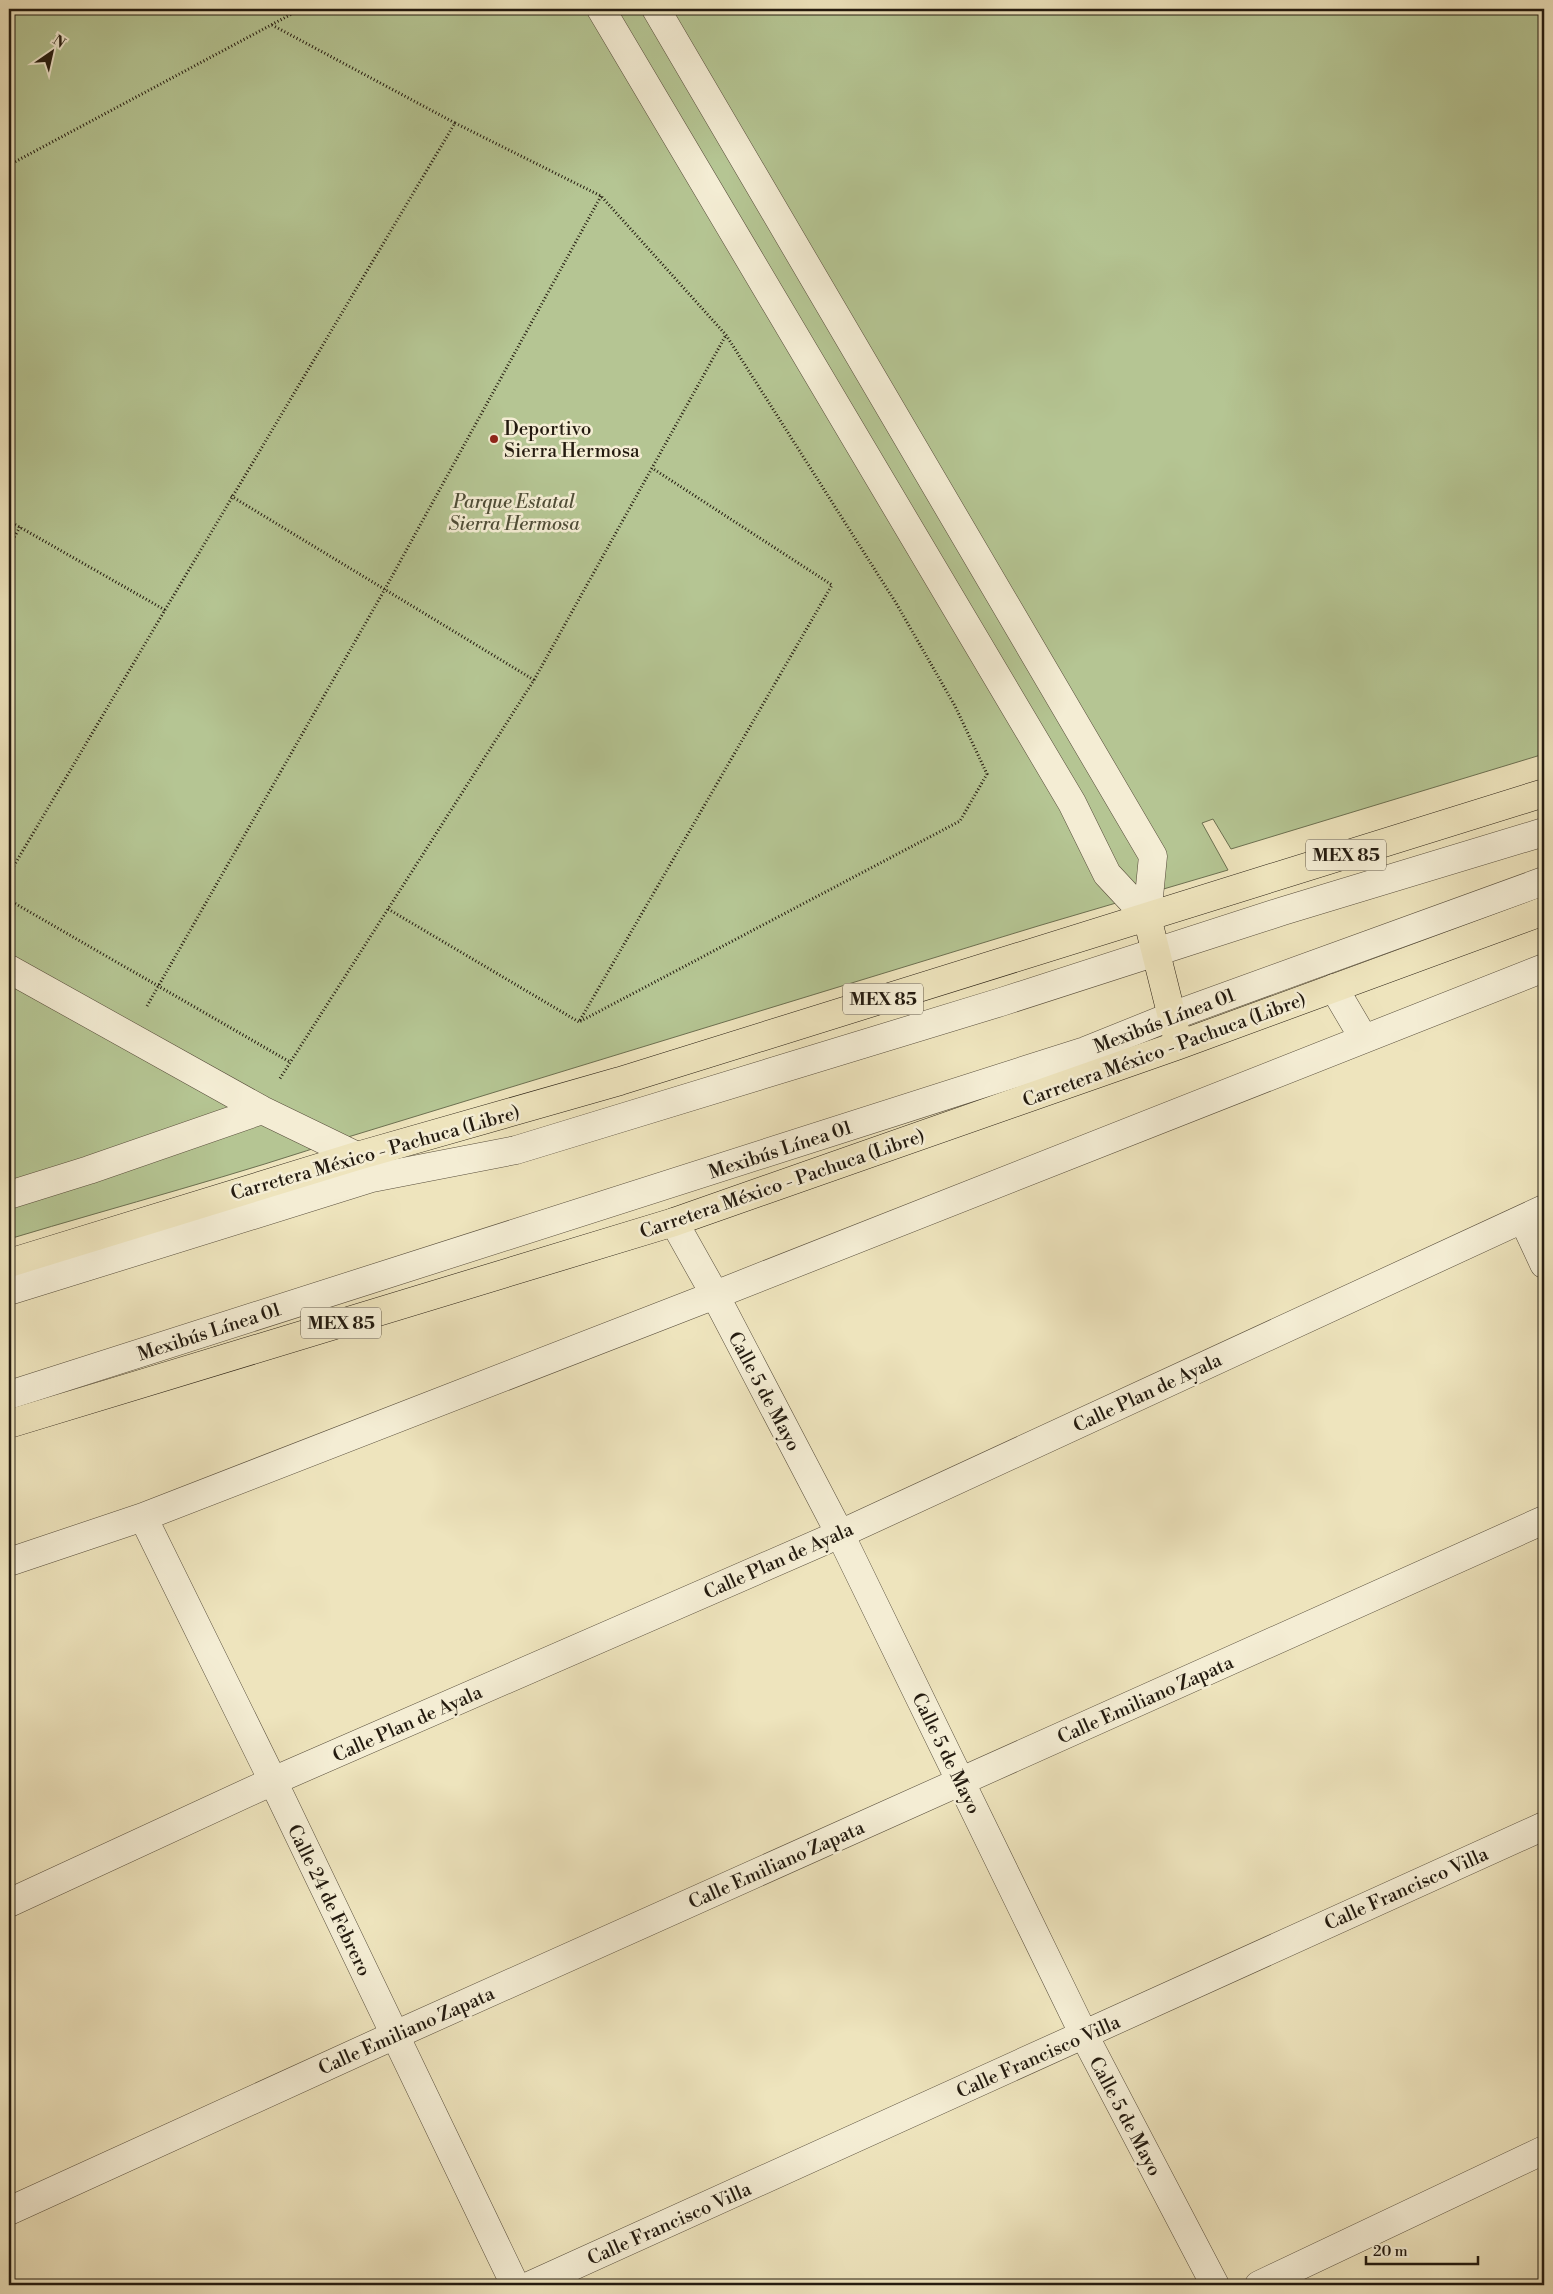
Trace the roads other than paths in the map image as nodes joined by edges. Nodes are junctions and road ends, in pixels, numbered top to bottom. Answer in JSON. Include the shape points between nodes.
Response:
{"nodes":[{"id":1,"x":601,"y":9,"type":"edge"},
{"id":2,"x":656,"y":9,"type":"edge"},
{"id":3,"x":1544,"y":793,"type":"edge"},
{"id":4,"x":1544,"y":832,"type":"edge"},
{"id":5,"x":1544,"y":881,"type":"edge"},
{"id":6,"x":1542,"y":915,"type":"edge"},
{"id":7,"x":1147,"y":917,"type":"junction"},
{"id":8,"x":1156,"y":953,"type":"junction"},
{"id":9,"x":1544,"y":968,"type":"edge"},
{"id":10,"x":9,"y":969,"type":"edge"},
{"id":11,"x":1334,"y":988,"type":"junction"},
{"id":12,"x":1172,"y":1016,"type":"junction"},
{"id":13,"x":1364,"y":1039,"type":"junction"},
{"id":14,"x":1179,"y":1045,"type":"junction"},
{"id":15,"x":262,"y":1110,"type":"junction"},
{"id":16,"x":357,"y":1156,"type":"junction"},
{"id":17,"x":9,"y":1195,"type":"edge"},
{"id":18,"x":1533,"y":1214,"type":"edge"},
{"id":19,"x":674,"y":1222,"type":"junction"},
{"id":20,"x":9,"y":1263,"type":"edge"},
{"id":21,"x":1544,"y":1264,"type":"edge"},
{"id":22,"x":9,"y":1291,"type":"edge"},
{"id":23,"x":716,"y":1295,"type":"junction"},
{"id":24,"x":9,"y":1395,"type":"edge"},
{"id":25,"x":9,"y":1424,"type":"edge"},
{"id":26,"x":143,"y":1516,"type":"junction"},
{"id":27,"x":1544,"y":1520,"type":"edge"},
{"id":28,"x":840,"y":1534,"type":"junction"},
{"id":29,"x":9,"y":1562,"type":"edge"},
{"id":30,"x":273,"y":1781,"type":"junction"},
{"id":31,"x":961,"y":1782,"type":"junction"},
{"id":32,"x":1544,"y":1826,"type":"edge"},
{"id":33,"x":9,"y":1904,"type":"edge"},
{"id":34,"x":395,"y":2034,"type":"junction"},
{"id":35,"x":1084,"y":2035,"type":"junction"},
{"id":36,"x":1544,"y":2150,"type":"edge"},
{"id":37,"x":9,"y":2212,"type":"edge"},
{"id":38,"x":515,"y":2285,"type":"edge"},
{"id":39,"x":531,"y":2285,"type":"edge"},
{"id":40,"x":1215,"y":2285,"type":"edge"},
{"id":41,"x":1259,"y":2285,"type":"edge"}],
"edges":[{"from":1,"to":7,"type":"street","via":[[1072,803],[1107,874]]},
{"from":2,"to":7,"type":"street","via":[[1153,856]]},
{"from":3,"to":7,"type":"main road","name":"Carretera México - Pachuca (Libre)","number":"MEX 85"},
{"from":4,"to":8,"type":"street"},
{"from":5,"to":12,"type":"street","name":"Mexibús Línea 01"},
{"from":6,"to":11,"type":"main road","name":"Carretera México - Pachuca (Libre)","number":"MEX 85"},
{"from":7,"to":8,"type":"main road"},
{"from":7,"to":16,"type":"main road","name":"Carretera México - Pachuca (Libre)","number":"MEX 85","via":[[620,1081]]},
{"from":8,"to":12,"type":"main road"},
{"from":8,"to":22,"type":"street","via":[[516,1150],[372,1178]]},
{"from":9,"to":13,"type":"street"},
{"from":10,"to":15,"type":"street"},
{"from":11,"to":13,"type":"street"},
{"from":11,"to":14,"type":"main road","name":"Carretera México - Pachuca (Libre)","number":"MEX 85"},
{"from":12,"to":14,"type":"main road"},
{"from":12,"to":24,"type":"street","name":"Mexibús Línea 01","via":[[1076,1054]]},
{"from":13,"to":23,"type":"street"},
{"from":14,"to":19,"type":"main road","name":"Carretera México - Pachuca (Libre)","number":"MEX 85"},
{"from":15,"to":16,"type":"street"},
{"from":15,"to":17,"type":"street"},
{"from":16,"to":20,"type":"main road","name":"Carretera México - Pachuca (Libre)","number":"MEX 85"},
{"from":18,"to":21,"type":"street"},
{"from":18,"to":28,"type":"street","name":"Calle Plan de Ayala"},
{"from":19,"to":23,"type":"street","name":"Calle 5 de Mayo"},
{"from":19,"to":25,"type":"main road","name":"Carretera México - Pachuca (Libre)","number":"MEX 85"},
{"from":23,"to":26,"type":"street"},
{"from":23,"to":28,"type":"street","name":"Calle 5 de Mayo"},
{"from":26,"to":29,"type":"street"},
{"from":26,"to":30,"type":"street","name":"Calle 24 de Febrero"},
{"from":27,"to":31,"type":"street","name":"Calle Emiliano Zapata"},
{"from":28,"to":30,"type":"street","name":"Calle Plan de Ayala"},
{"from":28,"to":31,"type":"street","name":"Calle 5 de Mayo"},
{"from":30,"to":33,"type":"street","name":"Calle Plan de Ayala"},
{"from":30,"to":34,"type":"street","name":"Calle 24 de Febrero"},
{"from":31,"to":34,"type":"street","name":"Calle Emiliano Zapata"},
{"from":31,"to":35,"type":"street","name":"Calle 5 de Mayo"},
{"from":32,"to":35,"type":"street","name":"Calle Francisco Villa"},
{"from":34,"to":37,"type":"street","name":"Calle Emiliano Zapata"},
{"from":34,"to":38,"type":"street","name":"Calle 24 de Febrero"},
{"from":35,"to":39,"type":"street","name":"Calle Francisco Villa"},
{"from":35,"to":40,"type":"street","name":"Calle 5 de Mayo"},
{"from":36,"to":41,"type":"street"}]}
